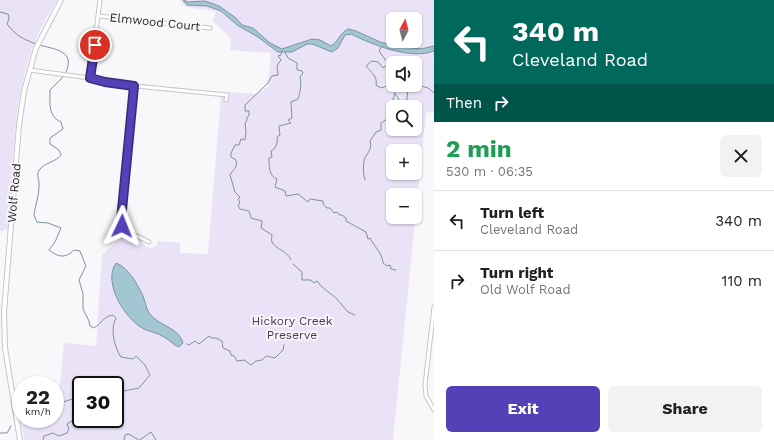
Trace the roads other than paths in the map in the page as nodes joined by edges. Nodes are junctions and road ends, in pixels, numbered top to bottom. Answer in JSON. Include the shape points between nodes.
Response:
{"nodes":[{"id":1,"x":61,"y":0,"type":"edge"},
{"id":2,"x":100,"y":0,"type":"edge"},
{"id":3,"x":99,"y":16,"type":"junction"},
{"id":4,"x":210,"y":28,"type":"dead end"},
{"id":5,"x":29,"y":70,"type":"junction"},
{"id":6,"x":90,"y":78,"type":"junction"},
{"id":7,"x":134,"y":86,"type":"junction"},
{"id":8,"x":226,"y":100,"type":"dead end"},
{"id":9,"x":149,"y":242,"type":"dead end"},
{"id":10,"x":434,"y":307,"type":"edge"},
{"id":11,"x":2,"y":312,"type":"edge"},
{"id":12,"x":433,"y":332,"type":"edge"},
{"id":13,"x":434,"y":410,"type":"edge"},
{"id":14,"x":20,"y":440,"type":"edge"}],
"edges":[{"from":1,"to":5,"type":"main road","name":"Wolf Road","via":[[38,42]]},
{"from":2,"to":3,"type":"street"},
{"from":3,"to":4,"type":"street","name":"Elmwood Court"},
{"from":3,"to":6,"type":"street"},
{"from":5,"to":6,"type":"street"},
{"from":5,"to":11,"type":"main road","name":"Wolf Road","via":[[19,125]]},
{"from":6,"to":7,"type":"street"},
{"from":7,"to":8,"type":"street","via":[[227,95]]},
{"from":7,"to":9,"type":"street","via":[[121,220],[124,233]]},
{"from":10,"to":12,"type":"street"},
{"from":11,"to":14,"type":"main road","name":"Wolf Road","via":[[5,348]]},
{"from":12,"to":13,"type":"street","via":[[426,390]]}]}
